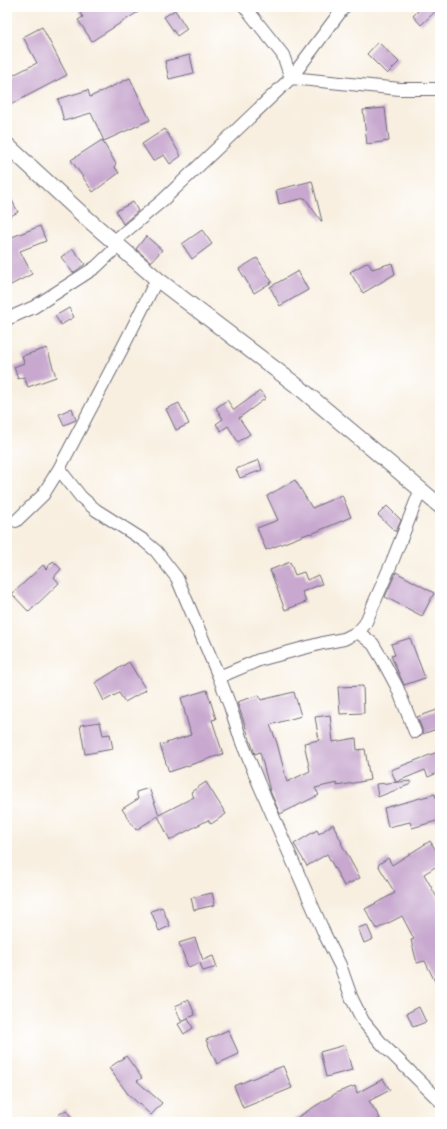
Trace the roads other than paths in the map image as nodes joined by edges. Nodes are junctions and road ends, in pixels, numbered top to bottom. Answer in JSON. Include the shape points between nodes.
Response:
{"nodes":[{"id":1,"x":245,"y":7,"type":"edge"},
{"id":2,"x":344,"y":7,"type":"edge"},
{"id":3,"x":291,"y":78,"type":"junction"},
{"id":4,"x":440,"y":89,"type":"edge"},
{"id":5,"x":7,"y":145,"type":"edge"},
{"id":6,"x":116,"y":244,"type":"junction"},
{"id":7,"x":157,"y":279,"type":"junction"},
{"id":8,"x":7,"y":319,"type":"edge"},
{"id":9,"x":59,"y":469,"type":"junction"},
{"id":10,"x":421,"y":489,"type":"junction"},
{"id":11,"x":440,"y":506,"type":"edge"},
{"id":12,"x":16,"y":521,"type":"dead end"},
{"id":13,"x":358,"y":632,"type":"junction"},
{"id":14,"x":219,"y":677,"type":"junction"},
{"id":15,"x":415,"y":732,"type":"dead end"},
{"id":16,"x":440,"y":1101,"type":"edge"}],
"edges":[{"from":1,"to":3,"type":"street","via":[[283,55]]},
{"from":2,"to":3,"type":"street"},
{"from":3,"to":4,"type":"street","via":[[400,89]]},
{"from":3,"to":6,"type":"street"},
{"from":5,"to":6,"type":"street"},
{"from":6,"to":7,"type":"street"},
{"from":6,"to":8,"type":"street","via":[[96,267],[34,307]]},
{"from":7,"to":9,"type":"street"},
{"from":7,"to":10,"type":"street","via":[[300,388]]},
{"from":9,"to":12,"type":"street","via":[[44,495]]},
{"from":9,"to":14,"type":"street","via":[[81,497],[96,510],[143,540],[173,572]]},
{"from":10,"to":11,"type":"street"},
{"from":10,"to":13,"type":"street","via":[[365,624]]},
{"from":13,"to":14,"type":"street","via":[[344,639],[259,660]]},
{"from":13,"to":15,"type":"street","via":[[373,644],[398,687]]},
{"from":14,"to":16,"type":"street","via":[[258,784],[363,1021],[401,1064]]}]}
